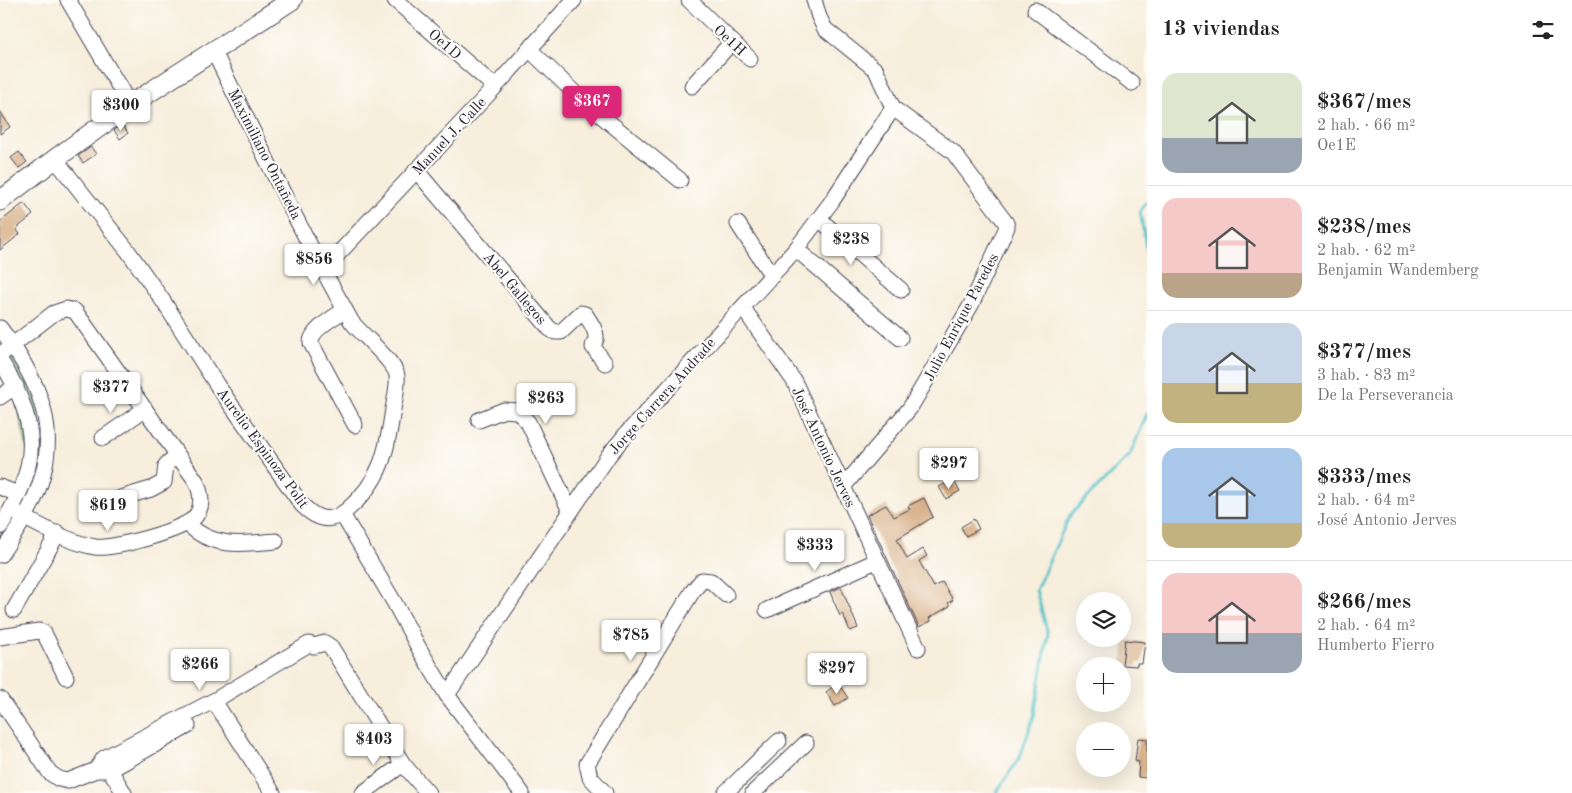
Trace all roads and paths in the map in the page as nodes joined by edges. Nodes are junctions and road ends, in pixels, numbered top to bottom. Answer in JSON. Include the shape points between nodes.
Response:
{"nodes":[{"id":1,"x":68,"y":0,"type":"edge"},
{"id":2,"x":396,"y":0,"type":"edge"},
{"id":3,"x":574,"y":0,"type":"edge"},
{"id":4,"x":689,"y":0,"type":"edge"},
{"id":5,"x":814,"y":0,"type":"edge"},
{"id":6,"x":282,"y":3,"type":"edge"},
{"id":7,"x":1037,"y":9,"type":"edge"},
{"id":8,"x":732,"y":42,"type":"junction"},
{"id":9,"x":529,"y":49,"type":"junction"},
{"id":10,"x":214,"y":52,"type":"junction"},
{"id":11,"x":750,"y":59,"type":"dead end"},
{"id":12,"x":1132,"y":83,"type":"dead end"},
{"id":13,"x":692,"y":86,"type":"dead end"},
{"id":14,"x":495,"y":88,"type":"junction"},
{"id":15,"x":130,"y":105,"type":"junction"},
{"id":16,"x":892,"y":108,"type":"junction"},
{"id":17,"x":54,"y":158,"type":"junction"},
{"id":18,"x":416,"y":170,"type":"junction"},
{"id":19,"x":680,"y":180,"type":"dead end"},
{"id":20,"x":0,"y":201,"type":"edge"},
{"id":21,"x":819,"y":219,"type":"junction"},
{"id":22,"x":738,"y":224,"type":"dead end"},
{"id":23,"x":796,"y":249,"type":"junction"},
{"id":24,"x":323,"y":270,"type":"junction"},
{"id":25,"x":772,"y":276,"type":"junction"},
{"id":26,"x":900,"y":290,"type":"dead end"},
{"id":27,"x":742,"y":308,"type":"junction"},
{"id":28,"x":345,"y":310,"type":"junction"},
{"id":29,"x":0,"y":328,"type":"edge"},
{"id":30,"x":900,"y":338,"type":"dead end"},
{"id":31,"x":12,"y":344,"type":"junction"},
{"id":32,"x":0,"y":355,"type":"edge"},
{"id":33,"x":0,"y":360,"type":"edge"},
{"id":34,"x":605,"y":363,"type":"dead end"},
{"id":35,"x":16,"y":386,"type":"junction"},
{"id":36,"x":0,"y":396,"type":"edge"},
{"id":37,"x":145,"y":409,"type":"junction"},
{"id":38,"x":478,"y":420,"type":"dead end"},
{"id":39,"x":355,"y":425,"type":"dead end"},
{"id":40,"x":104,"y":438,"type":"dead end"},
{"id":41,"x":179,"y":457,"type":"junction"},
{"id":42,"x":0,"y":486,"type":"edge"},
{"id":43,"x":843,"y":487,"type":"junction"},
{"id":44,"x":18,"y":494,"type":"junction"},
{"id":45,"x":121,"y":498,"type":"dead end"},
{"id":46,"x":12,"y":510,"type":"junction"},
{"id":47,"x":570,"y":512,"type":"junction"},
{"id":48,"x":342,"y":514,"type":"junction"},
{"id":49,"x":25,"y":518,"type":"junction"},
{"id":50,"x":188,"y":524,"type":"junction"},
{"id":51,"x":0,"y":526,"type":"edge"},
{"id":52,"x":58,"y":533,"type":"junction"},
{"id":53,"x":276,"y":541,"type":"dead end"},
{"id":54,"x":0,"y":555,"type":"edge"},
{"id":55,"x":876,"y":561,"type":"junction"},
{"id":56,"x":726,"y":595,"type":"dead end"},
{"id":57,"x":14,"y":610,"type":"dead end"},
{"id":58,"x":766,"y":610,"type":"dead end"},
{"id":59,"x":0,"y":637,"type":"edge"},
{"id":60,"x":918,"y":648,"type":"dead end"},
{"id":61,"x":66,"y":677,"type":"dead end"},
{"id":62,"x":447,"y":695,"type":"junction"},
{"id":63,"x":0,"y":698,"type":"edge"},
{"id":64,"x":216,"y":704,"type":"junction"},
{"id":65,"x":779,"y":741,"type":"dead end"},
{"id":66,"x":806,"y":743,"type":"dead end"},
{"id":67,"x":404,"y":764,"type":"junction"},
{"id":68,"x":103,"y":770,"type":"junction"},
{"id":69,"x":124,"y":793,"type":"edge"},
{"id":70,"x":274,"y":793,"type":"edge"},
{"id":71,"x":363,"y":793,"type":"edge"},
{"id":72,"x":428,"y":793,"type":"edge"},
{"id":73,"x":522,"y":793,"type":"edge"},
{"id":74,"x":605,"y":793,"type":"edge"},
{"id":75,"x":724,"y":793,"type":"edge"},
{"id":76,"x":753,"y":793,"type":"edge"}],
"edges":[{"from":1,"to":15,"type":"street"},
{"from":2,"to":14,"type":"street","name":"Oe1D"},
{"from":3,"to":9,"type":"street","name":"Manuel J. Calle"},
{"from":4,"to":8,"type":"street","name":"Oe1H"},
{"from":5,"to":16,"type":"street","via":[[825,29],[878,73]]},
{"from":6,"to":10,"type":"main road"},
{"from":7,"to":12,"type":"street"},
{"from":8,"to":11,"type":"street","name":"Oe1H"},
{"from":8,"to":13,"type":"street"},
{"from":9,"to":14,"type":"street","name":"Manuel J. Calle"},
{"from":9,"to":19,"type":"street","via":[[582,100]]},
{"from":10,"to":15,"type":"main road"},
{"from":10,"to":24,"type":"street","name":"Maximiliano Ontañeda"},
{"from":14,"to":18,"type":"street","name":"Manuel J. Calle"},
{"from":15,"to":17,"type":"main road"},
{"from":16,"to":21,"type":"street","name":"Jorge Carrera Andrade"},
{"from":16,"to":43,"type":"street","name":"Julio Enrique Paredes","via":[[953,152],[1007,227],[970,305],[910,408]]},
{"from":17,"to":20,"type":"main road"},
{"from":17,"to":48,"type":"street","name":"Aurelio Espinoza Polit","via":[[128,251],[224,396],[302,505],[326,520]]},
{"from":18,"to":24,"type":"street","name":"Manuel J. Calle"},
{"from":18,"to":34,"type":"street","name":"Abel Gallegos","via":[[550,329],[561,332],[581,313],[585,314],[595,332],[593,348]]},
{"from":21,"to":23,"type":"street","name":"Jorge Carrera Andrade"},
{"from":21,"to":26,"type":"street"},
{"from":22,"to":25,"type":"street"},
{"from":23,"to":25,"type":"street","name":"Jorge Carrera Andrade"},
{"from":23,"to":30,"type":"street"},
{"from":24,"to":28,"type":"street","name":"Maximiliano Ontañeda"},
{"from":25,"to":27,"type":"street","name":"Jorge Carrera Andrade"},
{"from":27,"to":43,"type":"street","name":"José Antonio Jerves","via":[[792,376]]},
{"from":27,"to":47,"type":"street","name":"Jorge Carrera Andrade","via":[[627,432]]},
{"from":28,"to":39,"type":"street","via":[[310,338]]},
{"from":28,"to":48,"type":"street","name":"Maximiliano Ontañeda","via":[[391,365],[397,378],[391,424],[379,470],[365,493]]},
{"from":29,"to":31,"type":"street"},
{"from":31,"to":32,"type":"street"},
{"from":31,"to":37,"type":"street","via":[[54,313],[62,309],[72,310]]},
{"from":31,"to":49,"type":"street","via":[[31,374],[40,396],[48,447],[44,471]]},
{"from":33,"to":35,"type":"street"},
{"from":35,"to":36,"type":"street"},
{"from":35,"to":44,"type":"street","via":[[30,424],[31,441],[24,482]]},
{"from":37,"to":40,"type":"street"},
{"from":37,"to":41,"type":"street"},
{"from":38,"to":47,"type":"street","via":[[504,410],[517,411],[528,422]]},
{"from":41,"to":45,"type":"street","via":[[166,465],[164,482]]},
{"from":41,"to":50,"type":"street","via":[[196,481],[200,495],[198,512]]},
{"from":42,"to":44,"type":"street"},
{"from":43,"to":55,"type":"street","name":"José Antonio Jerves"},
{"from":44,"to":46,"type":"street"},
{"from":46,"to":49,"type":"street"},
{"from":46,"to":51,"type":"street"},
{"from":47,"to":62,"type":"street","name":"Jorge Carrera Andrade"},
{"from":48,"to":62,"type":"street"},
{"from":49,"to":52,"type":"street"},
{"from":49,"to":54,"type":"street"},
{"from":50,"to":52,"type":"street","via":[[106,547],[80,543]]},
{"from":50,"to":53,"type":"street","via":[[225,544]]},
{"from":52,"to":57,"type":"street"},
{"from":55,"to":58,"type":"street"},
{"from":55,"to":60,"type":"street","name":"José Antonio Jerves"},
{"from":56,"to":74,"type":"street","via":[[711,581],[702,580],[607,729],[587,764],[590,776]]},
{"from":59,"to":61,"type":"street","via":[[44,633]]},
{"from":62,"to":73,"type":"street"},
{"from":63,"to":68,"type":"street","via":[[50,773],[68,781]]},
{"from":64,"to":67,"type":"street","via":[[314,646],[325,643],[331,647]]},
{"from":64,"to":68,"type":"street"},
{"from":64,"to":70,"type":"street"},
{"from":65,"to":75,"type":"street"},
{"from":66,"to":76,"type":"street"},
{"from":67,"to":71,"type":"street"},
{"from":67,"to":72,"type":"street"},
{"from":68,"to":69,"type":"street"}]}
